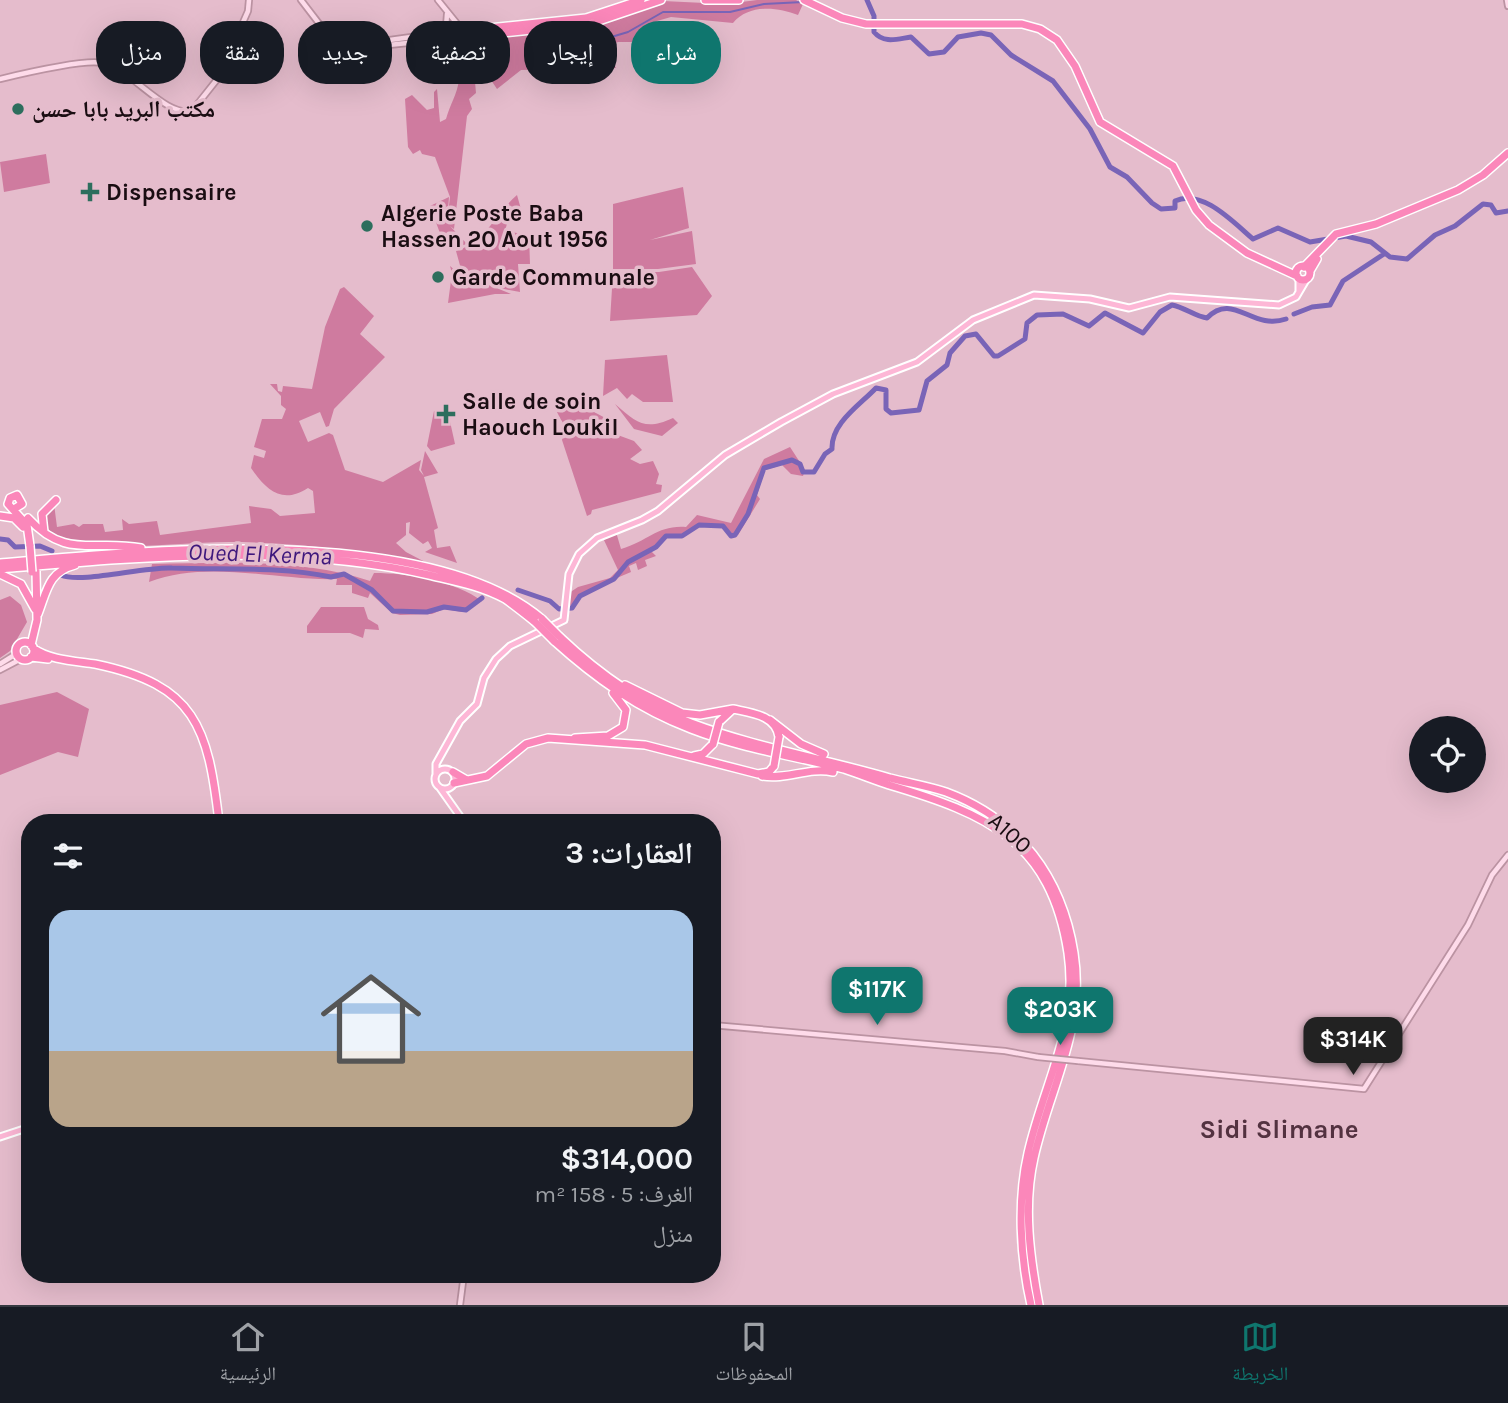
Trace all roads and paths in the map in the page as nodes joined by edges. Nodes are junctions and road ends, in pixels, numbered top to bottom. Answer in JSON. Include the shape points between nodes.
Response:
{"nodes":[{"id":1,"x":249,"y":0,"type":"edge"},
{"id":2,"x":301,"y":0,"type":"edge"},
{"id":3,"x":438,"y":0,"type":"edge"},
{"id":4,"x":641,"y":0,"type":"edge"},
{"id":5,"x":661,"y":0,"type":"edge"},
{"id":6,"x":705,"y":0,"type":"edge"},
{"id":7,"x":739,"y":0,"type":"edge"},
{"id":8,"x":1507,"y":0,"type":"edge"},
{"id":9,"x":808,"y":1,"type":"edge"},
{"id":10,"x":1508,"y":6,"type":"edge"},
{"id":11,"x":447,"y":13,"type":"junction"},
{"id":12,"x":316,"y":21,"type":"edge"},
{"id":13,"x":446,"y":21,"type":"edge"},
{"id":14,"x":452,"y":21,"type":"edge"},
{"id":15,"x":510,"y":26,"type":"edge"},
{"id":16,"x":510,"y":29,"type":"edge"},
{"id":17,"x":0,"y":79,"type":"edge"},
{"id":18,"x":1508,"y":156,"type":"edge"},
{"id":19,"x":1335,"y":236,"type":"junction"},
{"id":20,"x":1303,"y":273,"type":"junction"},
{"id":21,"x":56,"y":500,"type":"dead end"},
{"id":22,"x":14,"y":507,"type":"junction"},
{"id":23,"x":0,"y":514,"type":"edge"},
{"id":24,"x":28,"y":519,"type":"junction"},
{"id":25,"x":47,"y":536,"type":"junction"},
{"id":26,"x":31,"y":544,"type":"junction"},
{"id":27,"x":149,"y":550,"type":"junction"},
{"id":28,"x":0,"y":558,"type":"edge"},
{"id":29,"x":112,"y":559,"type":"junction"},
{"id":30,"x":19,"y":561,"type":"junction"},
{"id":31,"x":0,"y":563,"type":"edge"},
{"id":32,"x":0,"y":571,"type":"edge"},
{"id":33,"x":36,"y":612,"type":"junction"},
{"id":34,"x":538,"y":620,"type":"junction"},
{"id":35,"x":557,"y":639,"type":"junction"},
{"id":36,"x":30,"y":648,"type":"junction"},
{"id":37,"x":19,"y":656,"type":"junction"},
{"id":38,"x":581,"y":656,"type":"junction"},
{"id":39,"x":0,"y":664,"type":"edge"},
{"id":40,"x":0,"y":670,"type":"edge"},
{"id":41,"x":606,"y":685,"type":"junction"},
{"id":42,"x":733,"y":709,"type":"junction"},
{"id":43,"x":770,"y":720,"type":"junction"},
{"id":44,"x":548,"y":738,"type":"junction"},
{"id":45,"x":713,"y":744,"type":"junction"},
{"id":46,"x":679,"y":753,"type":"junction"},
{"id":47,"x":439,"y":758,"type":"junction"},
{"id":48,"x":732,"y":767,"type":"junction"},
{"id":49,"x":449,"y":770,"type":"junction"},
{"id":50,"x":758,"y":774,"type":"junction"},
{"id":51,"x":436,"y":775,"type":"junction"},
{"id":52,"x":881,"y":775,"type":"junction"},
{"id":53,"x":465,"y":779,"type":"junction"},
{"id":54,"x":453,"y":785,"type":"junction"},
{"id":55,"x":438,"y":787,"type":"junction"},
{"id":56,"x":898,"y":788,"type":"junction"},
{"id":57,"x":447,"y":798,"type":"junction"},
{"id":58,"x":216,"y":814,"type":"edge"},
{"id":59,"x":458,"y":814,"type":"edge"},
{"id":60,"x":1508,"y":855,"type":"edge"},
{"id":61,"x":721,"y":1027,"type":"edge"},
{"id":62,"x":1065,"y":1060,"type":"junction"},
{"id":63,"x":21,"y":1130,"type":"edge"},
{"id":64,"x":0,"y":1137,"type":"edge"},
{"id":65,"x":463,"y":1283,"type":"edge"},
{"id":66,"x":460,"y":1305,"type":"edge"},
{"id":67,"x":1031,"y":1305,"type":"edge"},
{"id":68,"x":1039,"y":1305,"type":"edge"}],
"edges":[{"from":1,"to":17,"type":"main road","via":[[219,77],[192,111],[172,107],[101,62]]},
{"from":2,"to":12,"type":"main road"},
{"from":3,"to":11,"type":"main road"},
{"from":4,"to":15,"type":"highway","via":[[600,16]]},
{"from":5,"to":16,"type":"highway","via":[[590,24]]},
{"from":6,"to":7,"type":"highway"},
{"from":8,"to":10,"type":"main road"},
{"from":9,"to":20,"type":"highway","via":[[874,23],[1022,21],[1047,27],[1078,63],[1105,122],[1170,159],[1181,170],[1195,203],[1238,244]]},
{"from":11,"to":13,"type":"main road"},
{"from":11,"to":14,"type":"main road"},
{"from":18,"to":19,"type":"highway","via":[[1458,190]]},
{"from":18,"to":19,"type":"highway","via":[[1467,190],[1373,229]]},
{"from":19,"to":20,"type":"highway"},
{"from":20,"to":47,"type":"main road","via":[[1296,297],[1279,305],[1170,298],[1129,308],[1090,299],[1028,297],[963,325],[917,362],[834,394],[781,422],[725,455],[658,511],[586,546],[569,574],[564,620],[510,646],[496,659],[484,678],[477,704],[460,721]]},
{"from":21,"to":25,"type":"highway","via":[[41,517]]},
{"from":22,"to":23,"type":"highway"},
{"from":22,"to":24,"type":"highway"},
{"from":22,"to":26,"type":"highway","via":[[27,524]]},
{"from":23,"to":26,"type":"highway","via":[[18,520]]},
{"from":24,"to":25,"type":"highway"},
{"from":24,"to":26,"type":"highway"},
{"from":25,"to":27,"type":"highway","via":[[75,547]]},
{"from":26,"to":33,"type":"highway","bridge":true},
{"from":27,"to":30,"type":"highway","number":"A100"},
{"from":27,"to":34,"type":"highway","number":"A100","via":[[260,549],[390,562],[485,585],[515,598]]},
{"from":28,"to":30,"type":"highway"},
{"from":29,"to":32,"type":"highway","number":"A100"},
{"from":29,"to":33,"type":"highway","via":[[60,572],[46,588]]},
{"from":29,"to":34,"type":"highway","number":"A100","via":[[270,555],[389,567],[486,591]]},
{"from":30,"to":31,"type":"highway","number":"A100"},
{"from":32,"to":33,"type":"highway","via":[[21,584]]},
{"from":33,"to":36,"type":"highway"},
{"from":34,"to":35,"type":"highway","number":"A100","bridge":true},
{"from":35,"to":38,"type":"highway","name":"A100","number":"A100"},
{"from":35,"to":41,"type":"highway","name":"A100","number":"A100"},
{"from":36,"to":37,"type":"highway"},
{"from":36,"to":37,"type":"highway","via":[[18,645]]},
{"from":36,"to":58,"type":"highway","via":[[134,673],[175,696],[192,715],[203,738]]},
{"from":37,"to":39,"type":"main road"},
{"from":37,"to":40,"type":"main road"},
{"from":38,"to":42,"type":"highway","via":[[623,684],[682,713]]},
{"from":38,"to":52,"type":"highway","name":"A100","number":"A100","via":[[634,695],[692,723]]},
{"from":41,"to":44,"type":"highway","via":[[626,710],[619,731],[608,736]]},
{"from":41,"to":56,"type":"highway","name":"A100","number":"A100","via":[[690,729],[848,770]]},
{"from":42,"to":43,"type":"highway"},
{"from":42,"to":45,"type":"highway","bridge":true,"via":[[719,722]]},
{"from":43,"to":50,"type":"highway","bridge":true,"via":[[779,737],[774,766]]},
{"from":43,"to":52,"type":"highway","via":[[808,748]]},
{"from":44,"to":46,"type":"highway","via":[[645,745]]},
{"from":44,"to":53,"type":"highway","via":[[526,744],[487,776]]},
{"from":45,"to":46,"type":"highway","via":[[703,754]]},
{"from":45,"to":48,"type":"highway","via":[[717,759]]},
{"from":46,"to":48,"type":"highway"},
{"from":47,"to":49,"type":"main road"},
{"from":47,"to":51,"type":"main road"},
{"from":48,"to":50,"type":"highway"},
{"from":49,"to":51,"type":"main road"},
{"from":49,"to":53,"type":"highway"},
{"from":49,"to":54,"type":"main road"},
{"from":50,"to":56,"type":"highway","via":[[774,777],[819,769]]},
{"from":51,"to":55,"type":"main road"},
{"from":52,"to":62,"type":"highway","name":"A100","number":"A100","via":[[947,793],[989,813],[1023,840],[1042,865],[1066,918],[1076,973],[1075,1019]]},
{"from":53,"to":54,"type":"highway"},
{"from":54,"to":55,"type":"main road"},
{"from":54,"to":57,"type":"main road"},
{"from":55,"to":57,"type":"main road"},
{"from":56,"to":67,"type":"highway","name":"A100","number":"A100","via":[[961,807],[1013,840],[1046,883],[1064,932],[1069,1014],[1027,1154],[1022,1196]]},
{"from":57,"to":59,"type":"main road"},
{"from":60,"to":62,"type":"main road","bridge":true,"via":[[1364,1089]]},
{"from":61,"to":62,"type":"main road","bridge":true},
{"from":62,"to":68,"type":"highway","name":"A100","number":"A100","via":[[1030,1180],[1029,1229]]},
{"from":63,"to":64,"type":"main road"},
{"from":65,"to":66,"type":"main road"}]}
